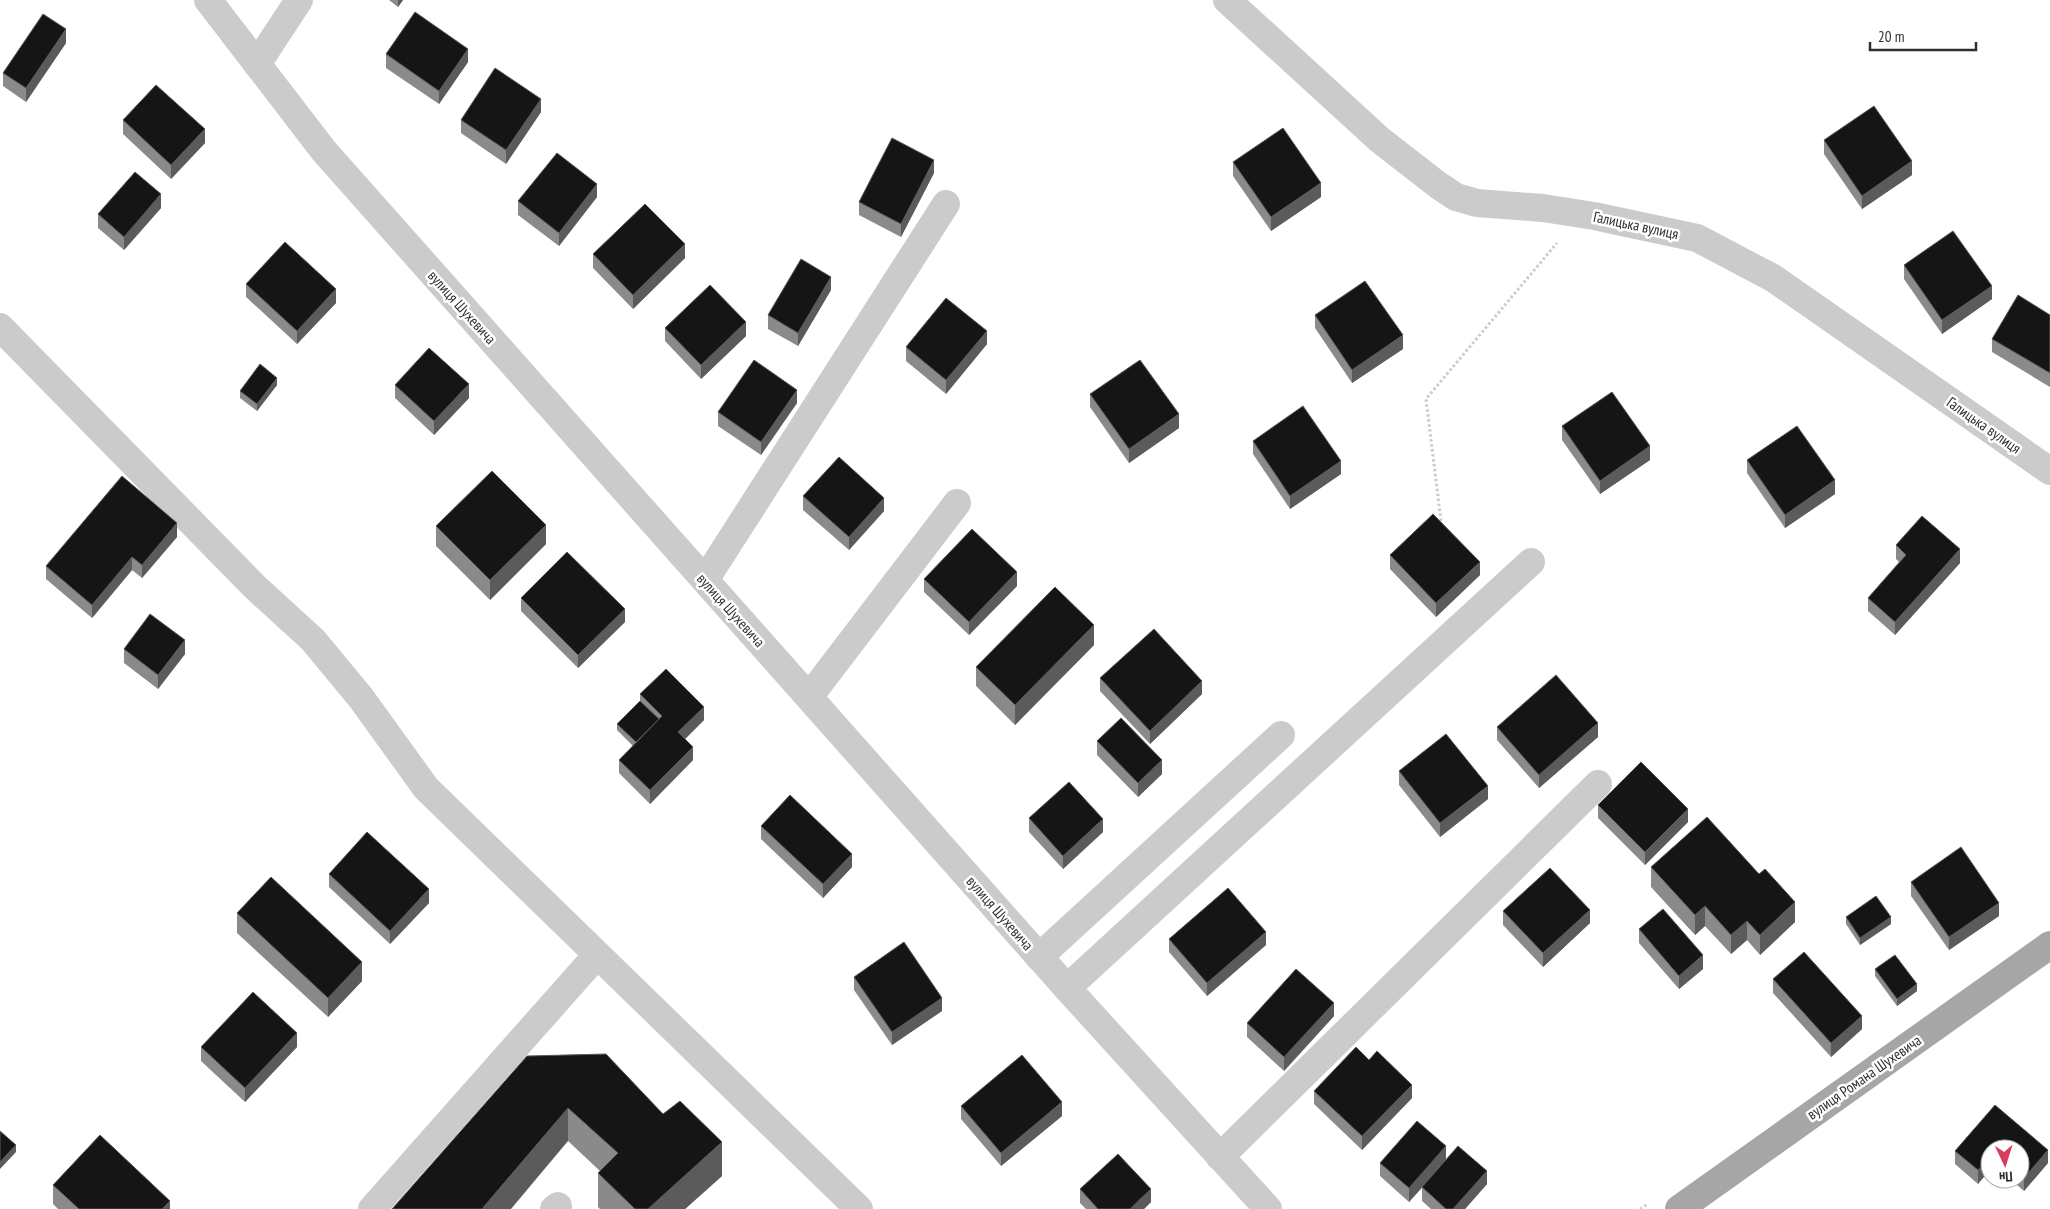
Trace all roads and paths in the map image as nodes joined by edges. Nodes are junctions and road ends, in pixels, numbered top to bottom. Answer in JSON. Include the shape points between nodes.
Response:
{"nodes":[{"id":1,"x":208,"y":0,"type":"edge"},
{"id":2,"x":300,"y":0,"type":"edge"},
{"id":3,"x":1227,"y":0,"type":"edge"},
{"id":4,"x":257,"y":64,"type":"junction"},
{"id":5,"x":946,"y":204,"type":"dead end"},
{"id":6,"x":1582,"y":214,"type":"junction"},
{"id":7,"x":0,"y":327,"type":"edge"},
{"id":8,"x":2050,"y":470,"type":"edge"},
{"id":9,"x":957,"y":503,"type":"dead end"},
{"id":10,"x":1441,"y":521,"type":"edge"},
{"id":11,"x":1531,"y":562,"type":"dead end"},
{"id":12,"x":705,"y":580,"type":"junction"},
{"id":13,"x":809,"y":697,"type":"junction"},
{"id":14,"x":1281,"y":736,"type":"dead end"},
{"id":15,"x":1598,"y":784,"type":"dead end"},
{"id":16,"x":2050,"y":945,"type":"edge"},
{"id":17,"x":597,"y":955,"type":"junction"},
{"id":18,"x":1039,"y":956,"type":"junction"},
{"id":19,"x":1067,"y":988,"type":"junction"},
{"id":20,"x":1220,"y":1157,"type":"junction"},
{"id":21,"x":372,"y":1209,"type":"edge"},
{"id":22,"x":859,"y":1209,"type":"edge"},
{"id":23,"x":1268,"y":1209,"type":"edge"},
{"id":24,"x":1679,"y":1209,"type":"edge"}],
"edges":[{"from":1,"to":4,"type":"street","name":"вулиця Шухевича"},
{"from":2,"to":4,"type":"street"},
{"from":3,"to":6,"type":"street","name":"Галицька вулиця","via":[[1380,140],[1456,197],[1477,203]]},
{"from":4,"to":12,"type":"street","name":"вулиця Шухевича","via":[[324,152]]},
{"from":5,"to":12,"type":"street"},
{"from":6,"to":8,"type":"street","name":"Галицька вулиця","via":[[1697,238],[1773,278]]},
{"from":6,"to":10,"type":"path","via":[[1426,399]]},
{"from":7,"to":17,"type":"street","via":[[255,587],[313,640],[361,698],[426,788]]},
{"from":9,"to":13,"type":"street"},
{"from":11,"to":19,"type":"street"},
{"from":12,"to":13,"type":"street","name":"вулиця Шухевича"},
{"from":13,"to":18,"type":"street","name":"вулиця Шухевича"},
{"from":14,"to":18,"type":"street"},
{"from":15,"to":20,"type":"street"},
{"from":16,"to":24,"type":"main road","name":"вулиця Романа Шухевича"},
{"from":17,"to":21,"type":"street"},
{"from":17,"to":22,"type":"street"},
{"from":18,"to":19,"type":"street","name":"вулиця Шухевича"},
{"from":19,"to":20,"type":"street","name":"вулиця Шухевича"},
{"from":20,"to":23,"type":"street","name":"вулиця Шухевича"}]}
